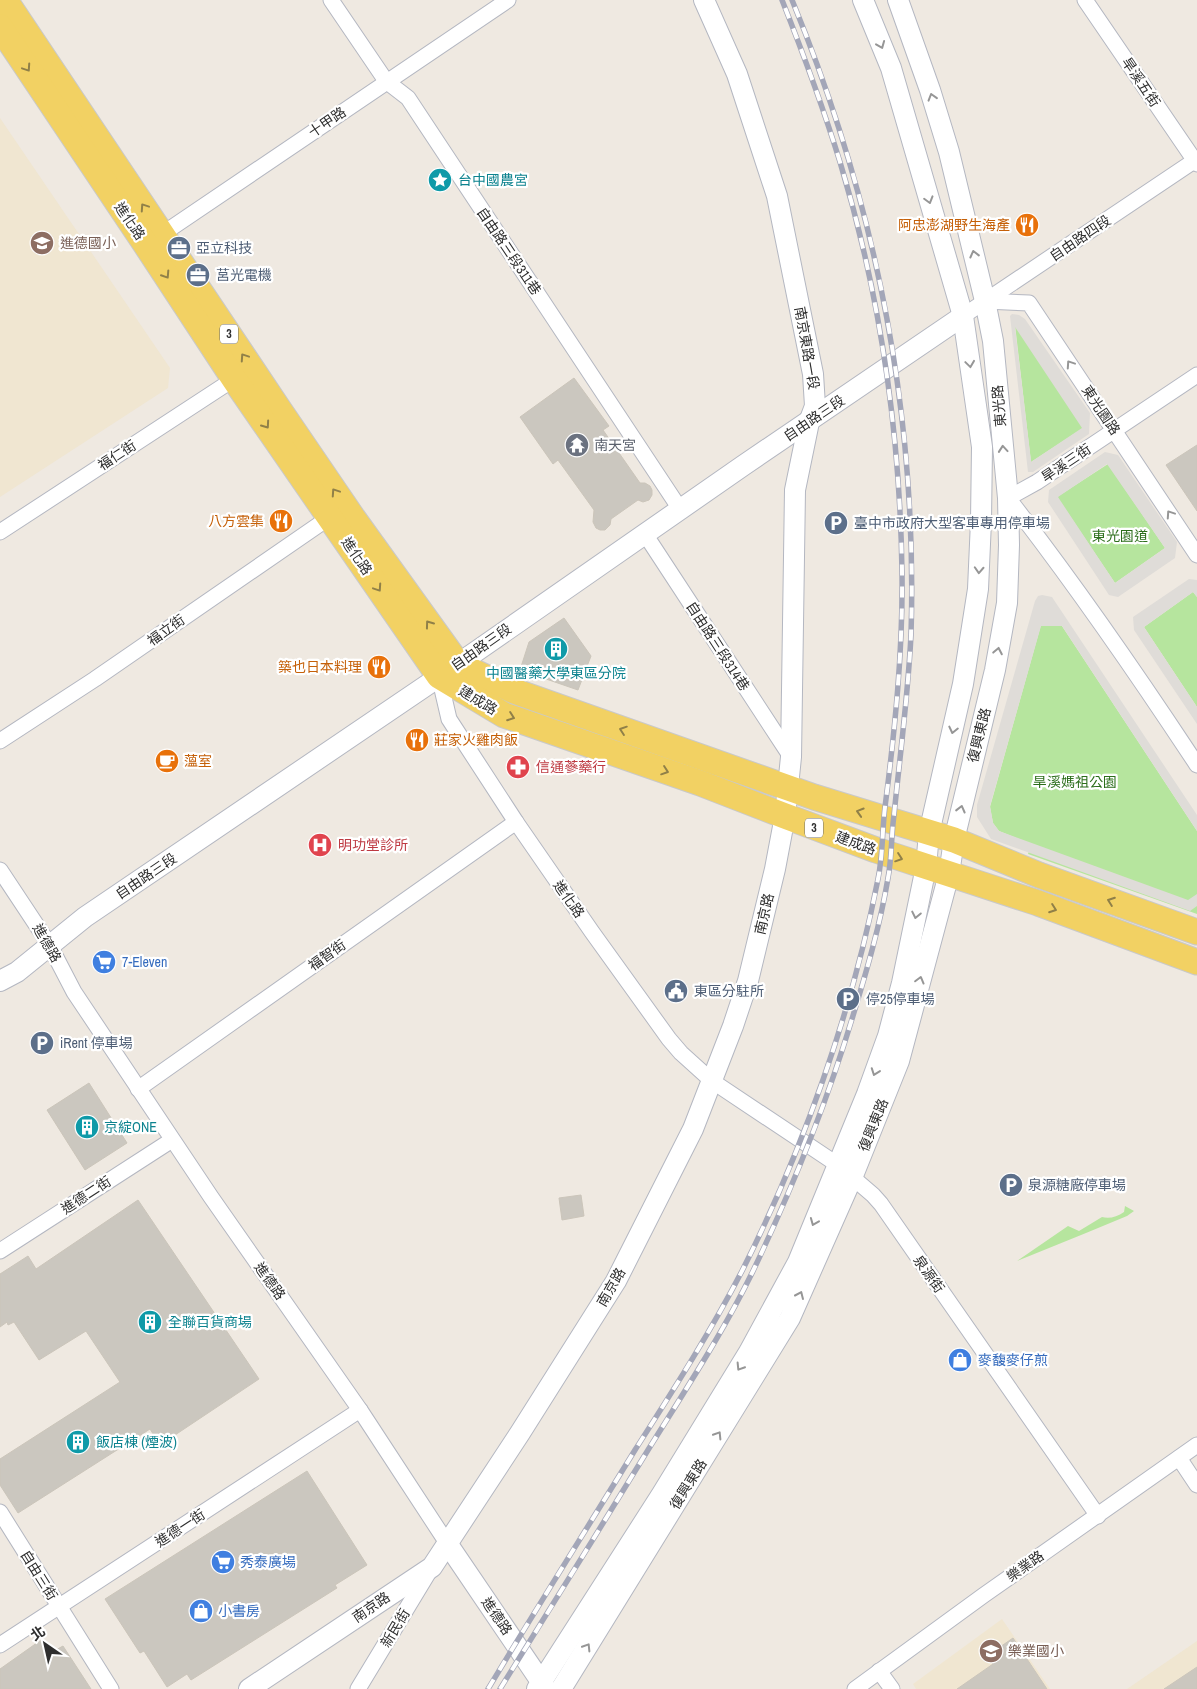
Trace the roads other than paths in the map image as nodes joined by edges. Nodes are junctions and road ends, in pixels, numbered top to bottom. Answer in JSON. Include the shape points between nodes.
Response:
{"nodes":[{"id":1,"x":4,"y":0,"type":"edge"},
{"id":2,"x":331,"y":0,"type":"edge"},
{"id":3,"x":508,"y":0,"type":"edge"},
{"id":4,"x":704,"y":0,"type":"edge"},
{"id":5,"x":863,"y":0,"type":"edge"},
{"id":6,"x":898,"y":0,"type":"edge"},
{"id":7,"x":1085,"y":0,"type":"edge"},
{"id":8,"x":0,"y":27,"type":"edge"},
{"id":9,"x":386,"y":81,"type":"junction"},
{"id":10,"x":1196,"y":162,"type":"edge"},
{"id":11,"x":154,"y":240,"type":"junction"},
{"id":12,"x":986,"y":302,"type":"junction"},
{"id":13,"x":963,"y":316,"type":"junction"},
{"id":14,"x":1197,"y":375,"type":"edge"},
{"id":15,"x":234,"y":379,"type":"junction"},
{"id":16,"x":809,"y":422,"type":"junction"},
{"id":17,"x":1114,"y":430,"type":"junction"},
{"id":18,"x":1008,"y":498,"type":"junction"},
{"id":19,"x":680,"y":509,"type":"junction"},
{"id":20,"x":330,"y":517,"type":"junction"},
{"id":21,"x":982,"y":521,"type":"joint"},
{"id":22,"x":0,"y":532,"type":"edge"},
{"id":23,"x":644,"y":534,"type":"junction"},
{"id":24,"x":1197,"y":555,"type":"edge"},
{"id":25,"x":448,"y":670,"type":"junction"},
{"id":26,"x":0,"y":740,"type":"edge"},
{"id":27,"x":1197,"y":765,"type":"edge"},
{"id":28,"x":789,"y":771,"type":"junction"},
{"id":29,"x":785,"y":816,"type":"junction"},
{"id":30,"x":516,"y":822,"type":"junction"},
{"id":31,"x":929,"y":834,"type":"junction"},
{"id":32,"x":954,"y":840,"type":"junction"},
{"id":33,"x":0,"y":870,"type":"edge"},
{"id":34,"x":937,"y":871,"type":"junction"},
{"id":35,"x":1197,"y":932,"type":"edge"},
{"id":36,"x":49,"y":944,"type":"junction"},
{"id":37,"x":1197,"y":962,"type":"edge"},
{"id":38,"x":0,"y":981,"type":"edge"},
{"id":39,"x":712,"y":1082,"type":"junction"},
{"id":40,"x":138,"y":1089,"type":"junction"},
{"id":41,"x":172,"y":1140,"type":"junction"},
{"id":42,"x":845,"y":1171,"type":"junction"},
{"id":43,"x":0,"y":1251,"type":"edge"},
{"id":44,"x":360,"y":1410,"type":"junction"},
{"id":45,"x":1197,"y":1445,"type":"edge"},
{"id":46,"x":1179,"y":1458,"type":"junction"},
{"id":47,"x":1197,"y":1484,"type":"edge"},
{"id":48,"x":0,"y":1512,"type":"edge"},
{"id":49,"x":1098,"y":1516,"type":"junction"},
{"id":50,"x":447,"y":1543,"type":"junction"},
{"id":51,"x":432,"y":1567,"type":"junction"},
{"id":52,"x":59,"y":1607,"type":"junction"},
{"id":53,"x":0,"y":1645,"type":"edge"},
{"id":54,"x":880,"y":1671,"type":"junction"},
{"id":55,"x":541,"y":1687,"type":"edge"},
{"id":56,"x":111,"y":1689,"type":"edge"},
{"id":57,"x":249,"y":1689,"type":"edge"},
{"id":58,"x":358,"y":1689,"type":"edge"},
{"id":59,"x":561,"y":1689,"type":"edge"},
{"id":60,"x":855,"y":1689,"type":"edge"},
{"id":61,"x":892,"y":1689,"type":"edge"}],
"edges":[{"from":11,"to":1,"type":"main road","name":"進化路","number":"3","one_way":true},
{"from":2,"to":9,"type":"street","name":"自由路三段311巷"},
{"from":3,"to":9,"type":"street","name":"十甲路"},
{"from":4,"to":16,"type":"street","name":"南京東路一段","via":[[738,74],[777,196],[813,374],[815,406]]},
{"from":5,"to":13,"type":"street","name":"東光路","one_way":true,"via":[[890,68]]},
{"from":12,"to":6,"type":"street","name":"東光路","one_way":true,"via":[[949,152]]},
{"from":7,"to":10,"type":"street","name":"旱溪五街"},
{"from":8,"to":11,"type":"main road","name":"進化路","number":"3","one_way":true},
{"from":9,"to":11,"type":"street","name":"十甲路"},
{"from":9,"to":19,"type":"street","name":"自由路三段311巷","via":[[408,98]]},
{"from":10,"to":12,"type":"street","name":"自由路四段"},
{"from":11,"to":15,"type":"main road","name":"進化路","number":"3","one_way":true},
{"from":25,"to":11,"type":"main road","name":"進化路","number":"3","one_way":true,"via":[[353,518]]},
{"from":12,"to":13,"type":"street","name":"自由路四段"},
{"from":17,"to":12,"type":"street","name":"東光園路","one_way":true,"via":[[1029,302]]},
{"from":18,"to":12,"type":"street","name":"東光路","one_way":true,"via":[[993,340]]},
{"from":13,"to":16,"type":"street","name":"自由路三段"},
{"from":13,"to":21,"type":"street","name":"東光路","one_way":true,"via":[[982,447]]},
{"from":14,"to":17,"type":"street","name":"旱溪三街"},
{"from":15,"to":20,"type":"main road","name":"進化路","number":"3","one_way":true},
{"from":15,"to":22,"type":"street","name":"福仁街"},
{"from":16,"to":19,"type":"street","name":"自由路三段"},
{"from":16,"to":28,"type":"street","name":"南京東路一段","via":[[795,490]]},
{"from":17,"to":18,"type":"street","name":"旱溪三街"},
{"from":24,"to":17,"type":"street","name":"東光園路","one_way":true},
{"from":18,"to":27,"type":"street","via":[[1101,622]]},
{"from":32,"to":18,"type":"street","name":"復興東路","one_way":true,"via":[[995,670],[1007,603]]},
{"from":19,"to":23,"type":"street","name":"自由路三段"},
{"from":20,"to":25,"type":"main road","name":"進化路","number":"3","one_way":true},
{"from":20,"to":26,"type":"street","name":"福立街"},
{"from":21,"to":31,"type":"street","name":"復興東路","one_way":true,"via":[[978,589],[963,684]]},
{"from":23,"to":25,"type":"street","name":"自由路三段"},
{"from":23,"to":28,"type":"street","name":"自由路三段314巷"},
{"from":28,"to":25,"type":"main road","name":"建成路","number":"3","one_way":true},
{"from":25,"to":29,"type":"main road","name":"建成路","number":"3","one_way":true,"via":[[504,715]]},
{"from":25,"to":30,"type":"street","name":"進化路","via":[[450,719]]},
{"from":25,"to":36,"type":"street","name":"自由路三段"},
{"from":28,"to":29,"type":"street","name":"南京路"},
{"from":31,"to":28,"type":"main road","name":"建成路","number":"3","one_way":true,"via":[[814,797]]},
{"from":29,"to":34,"type":"main road","name":"建成路","number":"3","one_way":true},
{"from":29,"to":39,"type":"street","name":"南京路","via":[[750,973]]},
{"from":30,"to":39,"type":"street","name":"進化路","via":[[669,1039]]},
{"from":30,"to":40,"type":"street","name":"福智街"},
{"from":31,"to":32,"type":"main road","name":"建成路","number":"3"},
{"from":31,"to":34,"type":"street","name":"復興東路"},
{"from":32,"to":34,"type":"street","name":"復興東路"},
{"from":35,"to":32,"type":"main road","name":"建成路","number":"3","one_way":true,"via":[[1039,875]]},
{"from":33,"to":36,"type":"street","name":"進德路"},
{"from":34,"to":37,"type":"main road","name":"建成路","number":"3","one_way":true},
{"from":34,"to":42,"type":"street","name":"復興東路"},
{"from":36,"to":38,"type":"street","name":"自由路三段","via":[[17,972]]},
{"from":36,"to":40,"type":"street","name":"進德路","via":[[74,992]]},
{"from":39,"to":42,"type":"street","name":"泉源街"},
{"from":39,"to":50,"type":"street","name":"南京路","via":[[693,1129],[616,1281]]},
{"from":40,"to":41,"type":"street","name":"進德路"},
{"from":41,"to":43,"type":"street","name":"進德二街"},
{"from":41,"to":44,"type":"street","name":"進德路"},
{"from":42,"to":49,"type":"street","name":"泉源街","via":[[881,1204]]},
{"from":42,"to":55,"type":"street","name":"復興東路","one_way":true,"via":[[749,1352]]},
{"from":59,"to":42,"type":"street","name":"復興東路","one_way":true,"via":[[790,1318]]},
{"from":44,"to":50,"type":"street","name":"進德路"},
{"from":44,"to":52,"type":"street","name":"進德一街"},
{"from":45,"to":46,"type":"street","name":"樂業路"},
{"from":46,"to":47,"type":"street"},
{"from":46,"to":49,"type":"street","name":"樂業路"},
{"from":48,"to":52,"type":"street","name":"自由三街"},
{"from":49,"to":54,"type":"street","name":"樂業路"},
{"from":50,"to":51,"type":"street","name":"南京路"},
{"from":50,"to":55,"type":"street","name":"進德路"},
{"from":51,"to":57,"type":"street","name":"南京路"},
{"from":51,"to":58,"type":"street","name":"新民街"},
{"from":52,"to":53,"type":"street","name":"進德一街"},
{"from":52,"to":56,"type":"street","name":"自由三街"},
{"from":54,"to":60,"type":"street","name":"樂業路"},
{"from":54,"to":61,"type":"street"}]}
